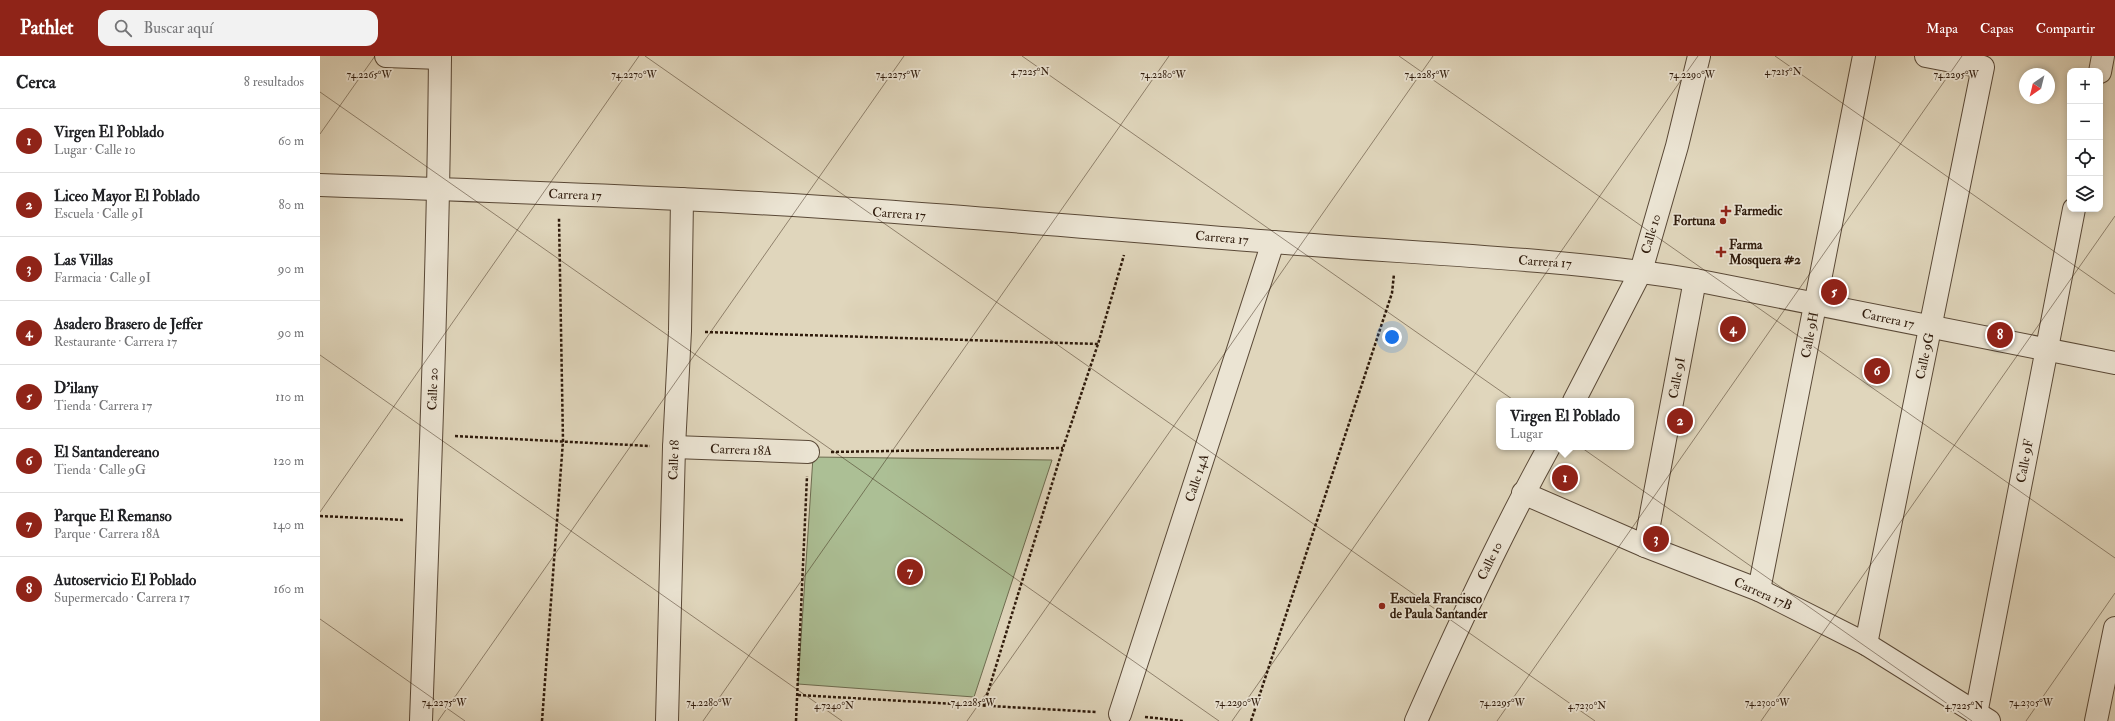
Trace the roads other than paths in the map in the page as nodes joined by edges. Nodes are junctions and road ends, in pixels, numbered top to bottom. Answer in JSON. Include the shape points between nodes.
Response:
{"nodes":[{"id":1,"x":386,"y":56,"type":"edge"},
{"id":2,"x":1699,"y":56,"type":"edge"},
{"id":3,"x":1864,"y":56,"type":"edge"},
{"id":4,"x":1926,"y":56,"type":"edge"},
{"id":5,"x":2103,"y":56,"type":"edge"},
{"id":6,"x":440,"y":57,"type":"edge"},
{"id":7,"x":2101,"y":68,"type":"edge"},
{"id":8,"x":320,"y":185,"type":"edge"},
{"id":9,"x":439,"y":189,"type":"junction"},
{"id":10,"x":682,"y":199,"type":"junction"},
{"id":11,"x":2073,"y":212,"type":"edge"},
{"id":12,"x":1273,"y":242,"type":"junction"},
{"id":13,"x":1641,"y":271,"type":"junction"},
{"id":14,"x":1695,"y":280,"type":"junction"},
{"id":15,"x":1816,"y":304,"type":"junction"},
{"id":16,"x":1931,"y":328,"type":"junction"},
{"id":17,"x":2047,"y":349,"type":"junction"},
{"id":18,"x":2115,"y":363,"type":"edge"},
{"id":19,"x":1576,"y":398,"type":"edge"},
{"id":20,"x":674,"y":447,"type":"junction"},
{"id":21,"x":1547,"y":450,"type":"edge"},
{"id":22,"x":808,"y":452,"type":"road end"},
{"id":23,"x":1523,"y":493,"type":"junction"},
{"id":24,"x":1645,"y":546,"type":"junction"},
{"id":25,"x":1759,"y":590,"type":"junction"},
{"id":26,"x":2115,"y":628,"type":"edge"},
{"id":27,"x":1866,"y":644,"type":"junction"},
{"id":28,"x":1120,"y":714,"type":"road end"},
{"id":29,"x":1983,"y":717,"type":"edge"},
{"id":30,"x":421,"y":721,"type":"edge"},
{"id":31,"x":667,"y":721,"type":"edge"},
{"id":32,"x":1416,"y":721,"type":"edge"},
{"id":33,"x":2096,"y":721,"type":"edge"}],
"edges":[{"from":1,"to":6,"type":"street"},
{"from":2,"to":13,"type":"street","name":"Calle 10","via":[[1677,146]]},
{"from":3,"to":15,"type":"street","name":"Calle 9H"},
{"from":4,"to":16,"type":"street","name":"Calle 9G","via":[[1983,67]]},
{"from":5,"to":7,"type":"street"},
{"from":6,"to":9,"type":"street","name":"Calle 20"},
{"from":8,"to":9,"type":"street","name":"Carrera 17"},
{"from":9,"to":10,"type":"street","name":"Carrera 17"},
{"from":9,"to":30,"type":"street","name":"Calle 20"},
{"from":10,"to":12,"type":"street","name":"Carrera 17"},
{"from":10,"to":20,"type":"street","name":"Calle 18","via":[[680,331]]},
{"from":11,"to":17,"type":"street","name":"Calle 9F"},
{"from":12,"to":13,"type":"street","name":"Carrera 17","via":[[1570,263]]},
{"from":12,"to":28,"type":"street","name":"Calle 14A"},
{"from":13,"to":14,"type":"street","name":"Carrera 17"},
{"from":13,"to":19,"type":"street","name":"Calle 10"},
{"from":14,"to":15,"type":"street","name":"Carrera 17"},
{"from":14,"to":24,"type":"street","name":"Calle 9I"},
{"from":15,"to":16,"type":"street","name":"Carrera 17"},
{"from":15,"to":25,"type":"street","name":"Calle 9H"},
{"from":16,"to":17,"type":"street","name":"Carrera 17"},
{"from":16,"to":27,"type":"street","name":"Calle 9G"},
{"from":17,"to":18,"type":"street","name":"Carrera 17"},
{"from":17,"to":29,"type":"street","name":"Calle 9F"},
{"from":20,"to":22,"type":"street","name":"Carrera 18A"},
{"from":20,"to":31,"type":"street","name":"Calle 18"},
{"from":21,"to":23,"type":"street","name":"Calle 10"},
{"from":23,"to":24,"type":"street","name":"Carrera 17B"},
{"from":23,"to":32,"type":"street","name":"Calle 10"},
{"from":24,"to":25,"type":"street","name":"Carrera 17B"},
{"from":25,"to":27,"type":"street","name":"Carrera 17B"},
{"from":26,"to":33,"type":"street"},
{"from":27,"to":29,"type":"street","name":"Carrera 17B"}]}
